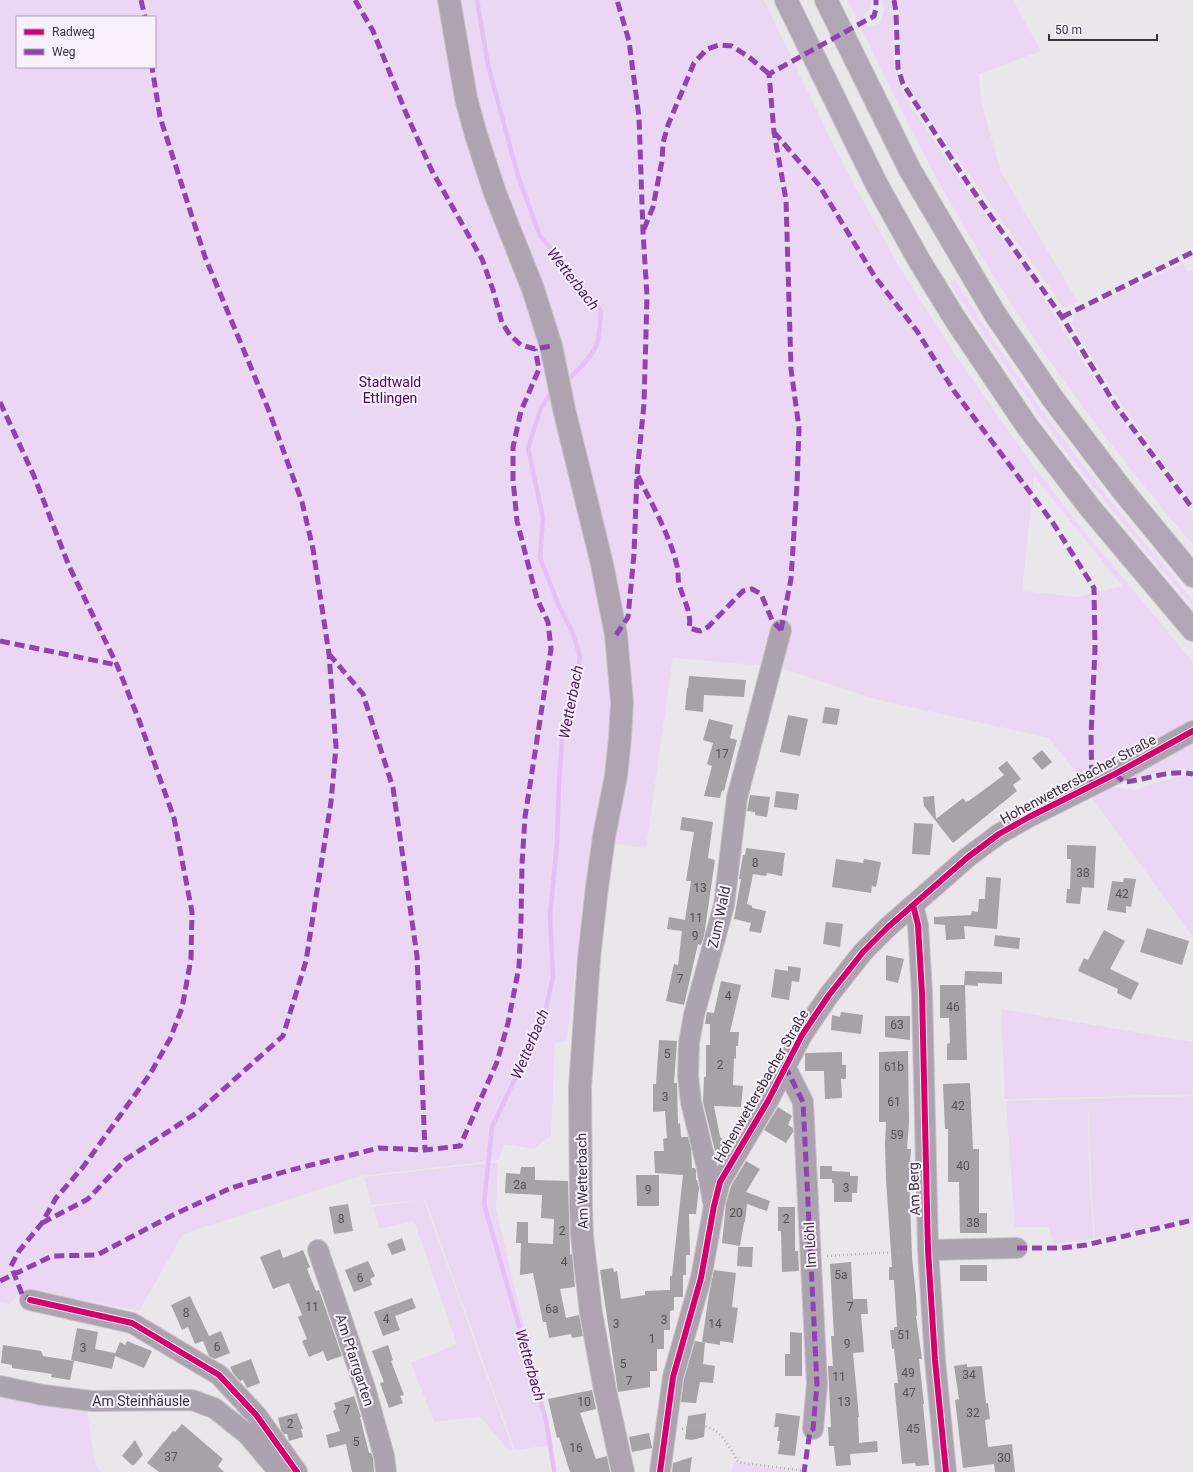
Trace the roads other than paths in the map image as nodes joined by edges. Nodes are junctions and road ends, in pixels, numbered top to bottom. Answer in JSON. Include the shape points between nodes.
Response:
{"nodes":[{"id":1,"x":449,"y":0,"type":"edge"},
{"id":2,"x":786,"y":0,"type":"edge"},
{"id":3,"x":826,"y":0,"type":"edge"},
{"id":4,"x":1193,"y":576,"type":"edge"},
{"id":5,"x":781,"y":630,"type":"dead end"},
{"id":6,"x":1193,"y":630,"type":"edge"},
{"id":7,"x":1193,"y":731,"type":"edge"},
{"id":8,"x":913,"y":905,"type":"junction"},
{"id":9,"x":785,"y":1066,"type":"junction"},
{"id":10,"x":714,"y":1206,"type":"junction"},
{"id":11,"x":1017,"y":1248,"type":"dead end"},
{"id":12,"x":318,"y":1250,"type":"dead end"},
{"id":13,"x":928,"y":1250,"type":"junction"},
{"id":14,"x":30,"y":1300,"type":"dead end"},
{"id":15,"x":0,"y":1386,"type":"edge"},
{"id":16,"x":814,"y":1429,"type":"dead end"},
{"id":17,"x":279,"y":1472,"type":"edge"},
{"id":18,"x":297,"y":1472,"type":"edge"},
{"id":19,"x":386,"y":1472,"type":"edge"},
{"id":20,"x":623,"y":1472,"type":"edge"},
{"id":21,"x":660,"y":1472,"type":"edge"},
{"id":22,"x":946,"y":1472,"type":"edge"}],
"edges":[{"from":1,"to":20,"type":"main road","name":"Am Wetterbach","via":[[466,98],[476,135],[495,193],[541,311],[551,346],[616,635],[621,684],[620,738],[590,945],[580,1088],[582,1236],[587,1282],[594,1332]]},
{"from":2,"to":6,"type":"highway","via":[[876,185],[957,322],[1027,426],[1091,509]]},
{"from":3,"to":4,"type":"highway","via":[[910,170],[995,314],[1053,399],[1123,491]]},
{"from":5,"to":10,"type":"street","name":"Zum Wald","via":[[737,798],[724,905],[694,1015],[689,1043],[688,1076],[691,1102]]},
{"from":7,"to":8,"type":"street","name":"Hohenwettersbacher Straße","via":[[999,834]]},
{"from":8,"to":9,"type":"street","name":"Hohenwettersbacher Straße","via":[[863,952],[846,972],[816,1014]]},
{"from":8,"to":13,"type":"street","name":"Am Berg","via":[[918,925],[922,993]]},
{"from":9,"to":10,"type":"street","name":"Hohenwettersbacher Straße","via":[[768,1101],[720,1182]]},
{"from":9,"to":16,"type":"street","name":"Im Löhl","via":[[803,1102],[817,1384]]},
{"from":10,"to":21,"type":"street","name":"Hohenwettersbacher Straße","via":[[702,1278],[673,1376]]},
{"from":11,"to":13,"type":"street"},
{"from":12,"to":19,"type":"street","name":"Am Pfarrgarten","via":[[365,1388]]},
{"from":13,"to":22,"type":"street","name":"Am Berg"},
{"from":14,"to":18,"type":"street","via":[[132,1323],[219,1375],[257,1416]]},
{"from":15,"to":17,"type":"street","name":"Am Steinhäusle","via":[[92,1401],[192,1400],[214,1408],[247,1434]]}]}
